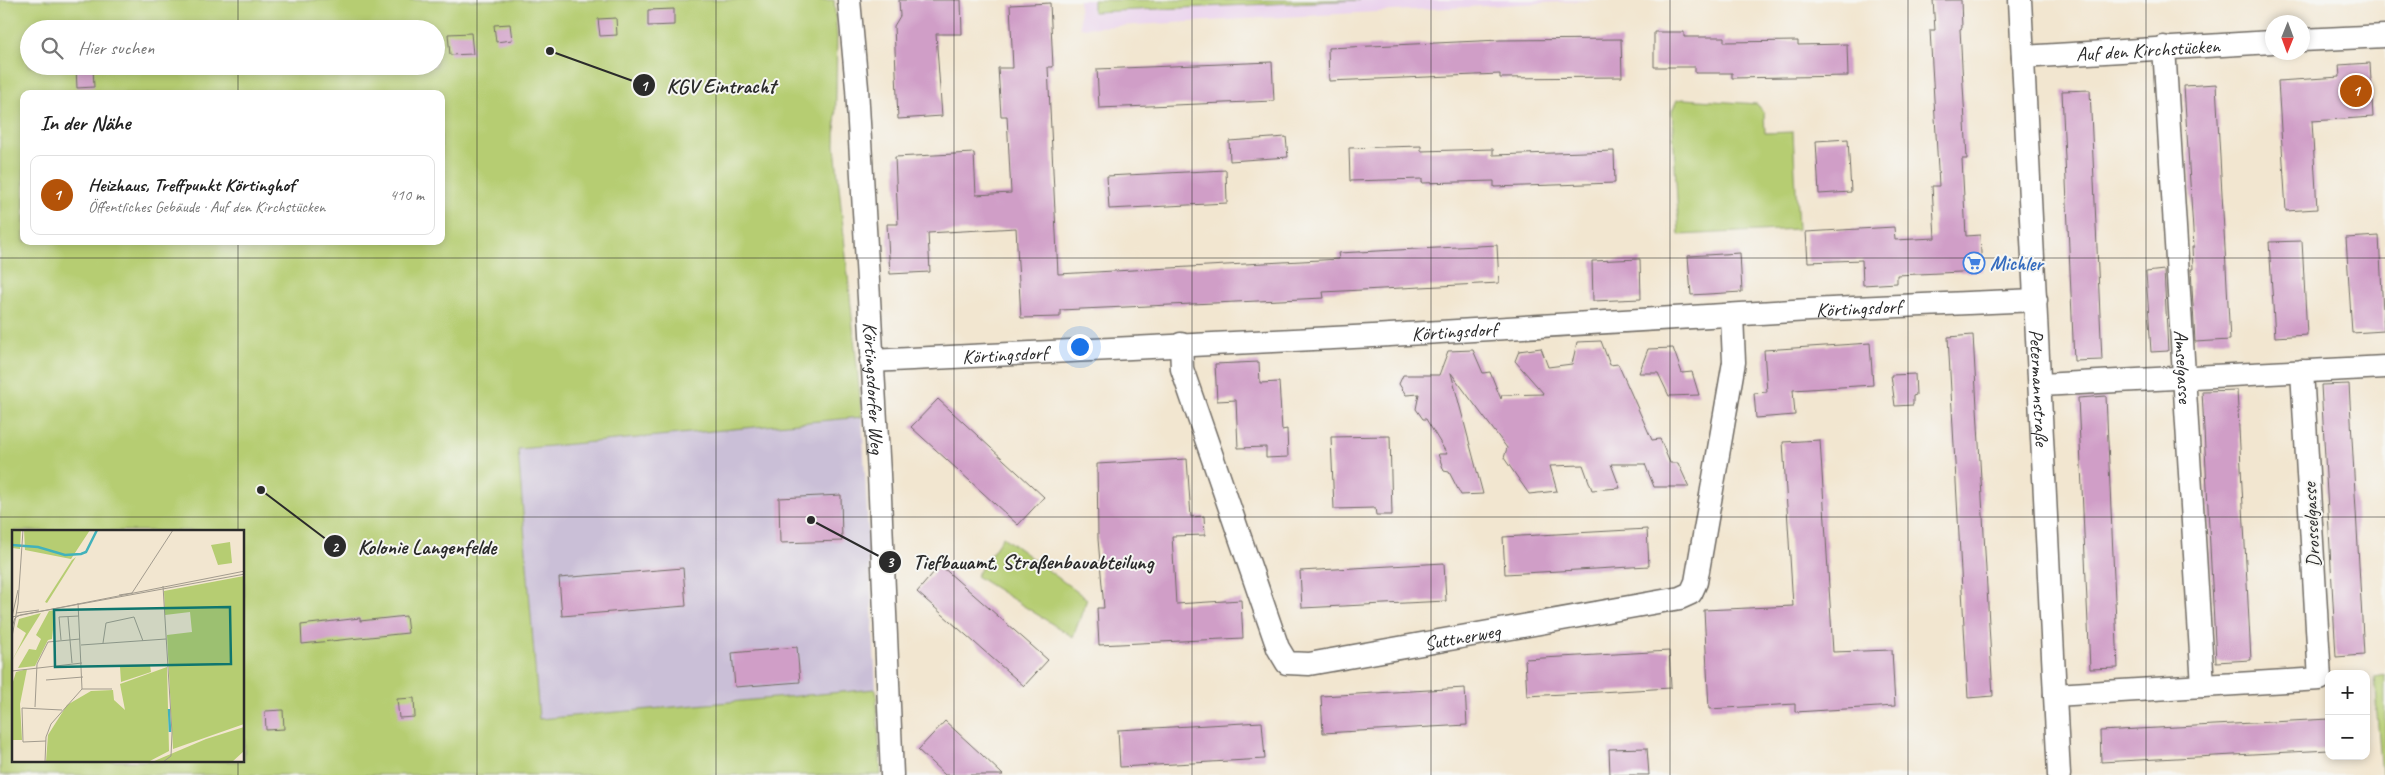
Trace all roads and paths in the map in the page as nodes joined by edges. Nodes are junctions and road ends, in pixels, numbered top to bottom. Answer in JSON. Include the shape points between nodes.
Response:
{"nodes":[{"id":1,"x":850,"y":0,"type":"edge"},
{"id":2,"x":2020,"y":0,"type":"edge"},
{"id":3,"x":2385,"y":36,"type":"edge"},
{"id":4,"x":2310,"y":40,"type":"edge"},
{"id":5,"x":2265,"y":42,"type":"edge"},
{"id":6,"x":2164,"y":48,"type":"junction"},
{"id":7,"x":2023,"y":57,"type":"junction"},
{"id":8,"x":2036,"y":300,"type":"junction"},
{"id":9,"x":1732,"y":315,"type":"junction"},
{"id":10,"x":1181,"y":344,"type":"junction"},
{"id":11,"x":871,"y":360,"type":"junction"},
{"id":12,"x":2385,"y":367,"type":"edge"},
{"id":13,"x":2302,"y":371,"type":"junction"},
{"id":14,"x":2185,"y":377,"type":"junction"},
{"id":15,"x":2041,"y":385,"type":"junction"},
{"id":16,"x":2203,"y":686,"type":"junction"},
{"id":17,"x":2055,"y":695,"type":"junction"},
{"id":18,"x":892,"y":775,"type":"edge"},
{"id":19,"x":2059,"y":775,"type":"edge"}],
"edges":[{"from":1,"to":11,"type":"street","name":"Körtingsdorfer Weg"},
{"from":2,"to":7,"type":"street","name":"Petermannstraße"},
{"from":3,"to":4,"type":"street"},
{"from":5,"to":6,"type":"street","name":"Auf den Kirchstücken"},
{"from":6,"to":7,"type":"street","name":"Auf den Kirchstücken"},
{"from":6,"to":14,"type":"street","name":"Amselgasse"},
{"from":7,"to":8,"type":"street","name":"Petermannstraße"},
{"from":8,"to":9,"type":"street","name":"Körtingsdorf"},
{"from":8,"to":15,"type":"street","name":"Petermannstraße"},
{"from":9,"to":10,"type":"street","name":"Körtingsdorf"},
{"from":9,"to":10,"type":"street","name":"Suttnerweg","via":[[1734,362],[1696,582],[1691,593],[1680,598],[1309,664],[1287,663],[1278,648],[1182,369]]},
{"from":10,"to":11,"type":"street","name":"Körtingsdorf"},
{"from":11,"to":18,"type":"street","name":"Körtingsdorfer Weg"},
{"from":12,"to":13,"type":"street"},
{"from":13,"to":14,"type":"street"},
{"from":13,"to":16,"type":"street","name":"Drosselgasse","via":[[2320,679]]},
{"from":14,"to":15,"type":"street"},
{"from":14,"to":16,"type":"street","name":"Amselgasse"},
{"from":15,"to":17,"type":"street","name":"Petermannstraße"},
{"from":16,"to":17,"type":"street"},
{"from":17,"to":19,"type":"street","name":"Petermannstraße"}]}
